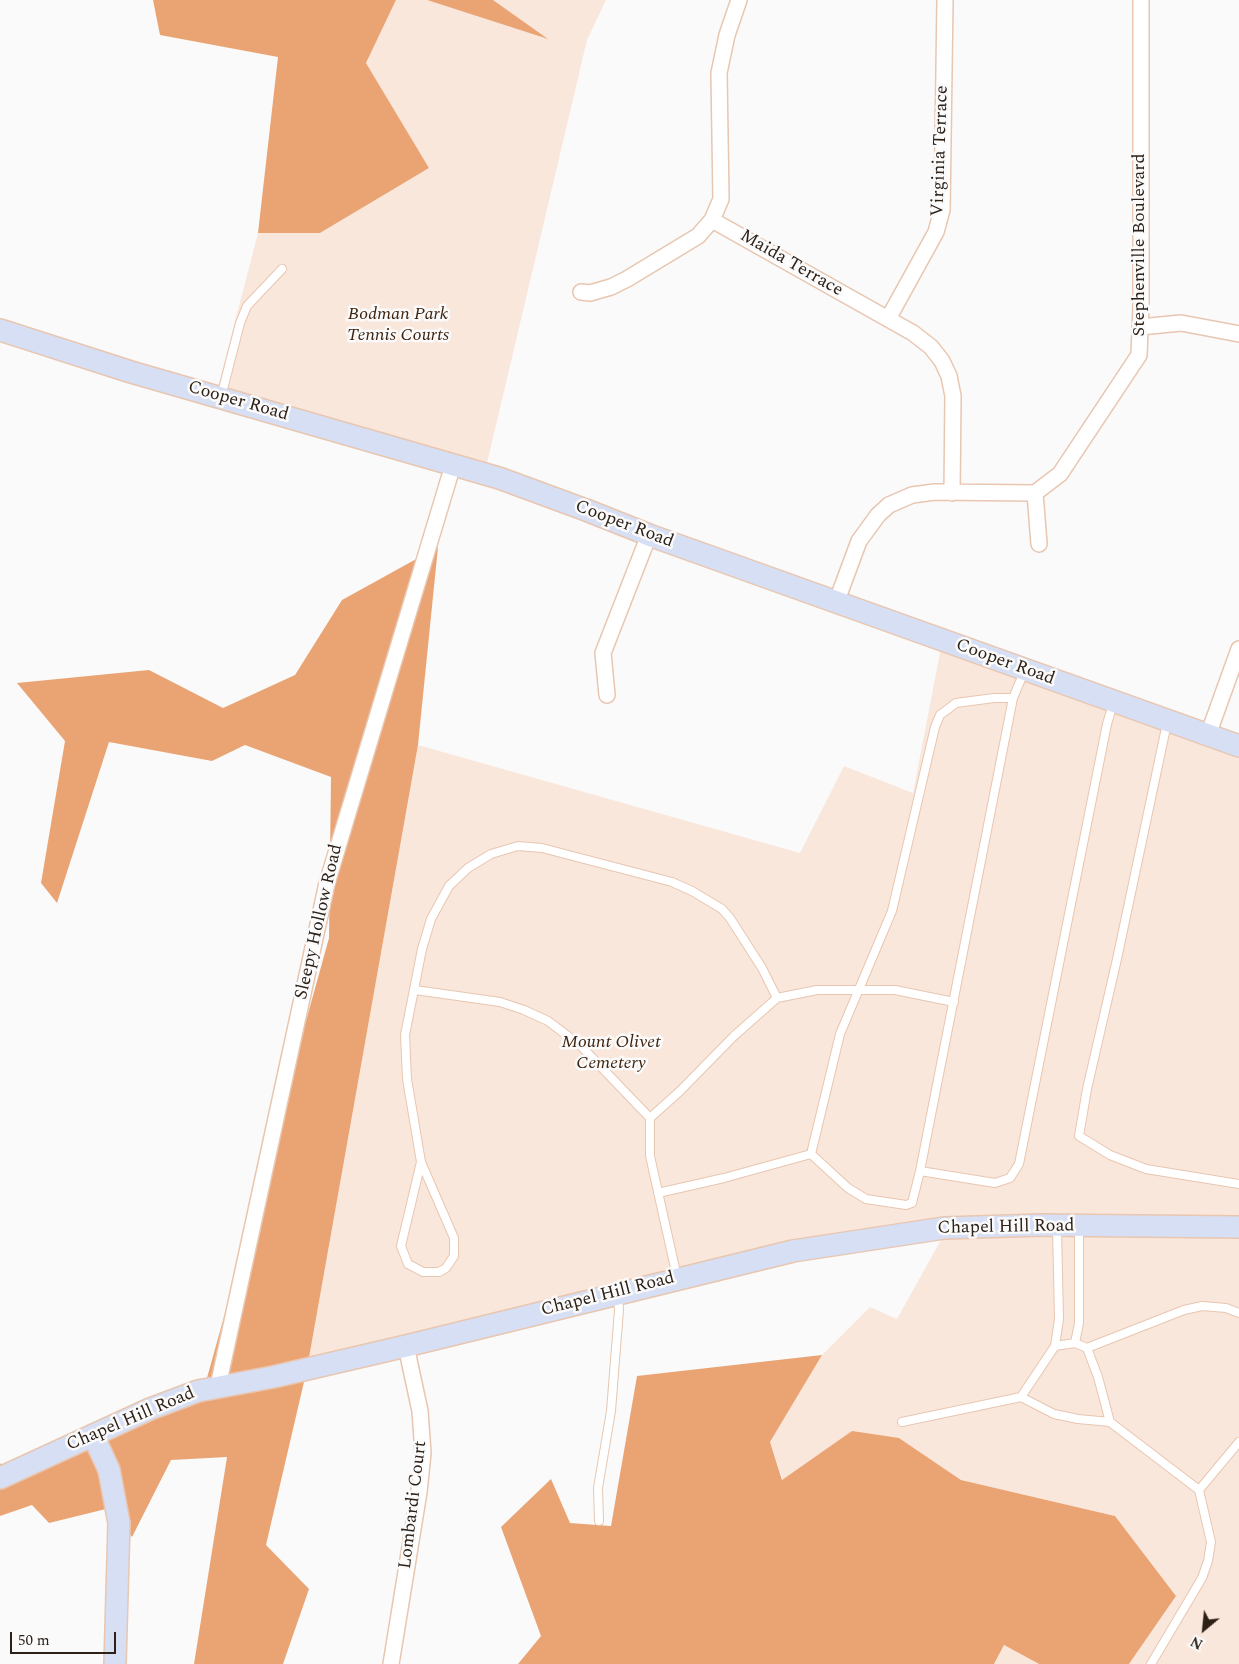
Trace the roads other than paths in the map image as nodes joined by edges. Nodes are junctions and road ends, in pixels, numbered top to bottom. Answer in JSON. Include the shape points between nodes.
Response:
{"nodes":[{"id":1,"x":739,"y":0,"type":"edge"},
{"id":2,"x":945,"y":0,"type":"edge"},
{"id":3,"x":1141,"y":0,"type":"edge"},
{"id":4,"x":712,"y":220,"type":"junction"},
{"id":5,"x":282,"y":268,"type":"dead end"},
{"id":6,"x":581,"y":292,"type":"dead end"},
{"id":7,"x":888,"y":319,"type":"junction"},
{"id":8,"x":1140,"y":327,"type":"junction"},
{"id":9,"x":0,"y":330,"type":"edge"},
{"id":10,"x":1239,"y":334,"type":"edge"},
{"id":11,"x":221,"y":397,"type":"junction"},
{"id":12,"x":454,"y":465,"type":"junction"},
{"id":13,"x":1036,"y":492,"type":"junction"},
{"id":14,"x":952,"y":493,"type":"junction"},
{"id":15,"x":649,"y":536,"type":"junction"},
{"id":16,"x":1039,"y":544,"type":"dead end"},
{"id":17,"x":836,"y":603,"type":"junction"},
{"id":18,"x":1239,"y":649,"type":"edge"},
{"id":19,"x":1024,"y":670,"type":"junction"},
{"id":20,"x":607,"y":695,"type":"dead end"},
{"id":21,"x":1013,"y":698,"type":"junction"},
{"id":22,"x":1114,"y":702,"type":"junction"},
{"id":23,"x":1167,"y":721,"type":"junction"},
{"id":24,"x":1208,"y":735,"type":"junction"},
{"id":25,"x":1239,"y":746,"type":"edge"},
{"id":26,"x":415,"y":990,"type":"junction"},
{"id":27,"x":860,"y":990,"type":"junction"},
{"id":28,"x":777,"y":998,"type":"junction"},
{"id":29,"x":954,"y":1002,"type":"junction"},
{"id":30,"x":650,"y":1118,"type":"junction"},
{"id":31,"x":810,"y":1154,"type":"junction"},
{"id":32,"x":421,"y":1162,"type":"junction"},
{"id":33,"x":920,"y":1171,"type":"junction"},
{"id":34,"x":1239,"y":1184,"type":"edge"},
{"id":35,"x":658,"y":1193,"type":"junction"},
{"id":36,"x":1057,"y":1227,"type":"junction"},
{"id":37,"x":1079,"y":1227,"type":"junction"},
{"id":38,"x":1239,"y":1227,"type":"edge"},
{"id":39,"x":677,"y":1279,"type":"junction"},
{"id":40,"x":618,"y":1293,"type":"junction"},
{"id":41,"x":1239,"y":1313,"type":"edge"},
{"id":42,"x":1075,"y":1343,"type":"junction"},
{"id":43,"x":406,"y":1346,"type":"junction"},
{"id":44,"x":1056,"y":1346,"type":"junction"},
{"id":45,"x":1087,"y":1348,"type":"junction"},
{"id":46,"x":218,"y":1386,"type":"junction"},
{"id":47,"x":1021,"y":1397,"type":"junction"},
{"id":48,"x":902,"y":1422,"type":"dead end"},
{"id":49,"x":1110,"y":1422,"type":"junction"},
{"id":50,"x":93,"y":1434,"type":"junction"},
{"id":51,"x":1239,"y":1442,"type":"edge"},
{"id":52,"x":0,"y":1478,"type":"edge"},
{"id":53,"x":1198,"y":1490,"type":"junction"},
{"id":54,"x":599,"y":1521,"type":"dead end"},
{"id":55,"x":115,"y":1664,"type":"edge"},
{"id":56,"x":391,"y":1664,"type":"edge"},
{"id":57,"x":1151,"y":1664,"type":"edge"}],
"edges":[{"from":1,"to":4,"type":"street","via":[[719,73],[720,199]]},
{"from":2,"to":7,"type":"street","name":"Virginia Terrace","via":[[942,210],[936,232]]},
{"from":3,"to":8,"type":"street","name":"Stephenville Boulevard"},
{"from":4,"to":6,"type":"street","via":[[698,236],[612,287]]},
{"from":4,"to":7,"type":"street","name":"Maida Terrace"},
{"from":5,"to":11,"type":"lane","via":[[247,306]]},
{"from":7,"to":14,"type":"street","name":"Maida Terrace","via":[[931,347],[949,376],[953,396]]},
{"from":8,"to":10,"type":"street","via":[[1180,323]]},
{"from":8,"to":13,"type":"street","name":"Stephenville Boulevard","via":[[1139,355],[1131,369],[1060,474]]},
{"from":9,"to":11,"type":"street","name":"Cooper Road"},
{"from":11,"to":12,"type":"street","name":"Cooper Road"},
{"from":12,"to":15,"type":"street","name":"Cooper Road","via":[[586,510]]},
{"from":12,"to":46,"type":"street","name":"Sleepy Hollow Road","via":[[327,883]]},
{"from":13,"to":14,"type":"street"},
{"from":13,"to":16,"type":"street"},
{"from":14,"to":17,"type":"street","via":[[912,495],[878,514],[859,541]]},
{"from":15,"to":17,"type":"street","name":"Cooper Road"},
{"from":15,"to":20,"type":"street","via":[[603,653]]},
{"from":17,"to":19,"type":"street","name":"Cooper Road"},
{"from":18,"to":24,"type":"street"},
{"from":19,"to":21,"type":"lane"},
{"from":19,"to":22,"type":"street","name":"Cooper Road"},
{"from":21,"to":27,"type":"lane","via":[[956,703],[940,715],[892,911]]},
{"from":21,"to":29,"type":"lane"},
{"from":22,"to":23,"type":"street","name":"Cooper Road"},
{"from":22,"to":33,"type":"lane","via":[[1019,1164],[1010,1178],[996,1183]]},
{"from":23,"to":24,"type":"street","name":"Cooper Road"},
{"from":23,"to":34,"type":"lane","via":[[1079,1136],[1110,1155],[1146,1169]]},
{"from":24,"to":25,"type":"street","name":"Cooper Road"},
{"from":26,"to":28,"type":"lane","via":[[431,919],[449,886],[468,868],[491,854],[510,847],[528,846],[672,882],[722,909],[758,960]]},
{"from":26,"to":30,"type":"lane","via":[[500,1002],[548,1022],[581,1046]]},
{"from":26,"to":32,"type":"lane","via":[[405,1035],[407,1080]]},
{"from":27,"to":28,"type":"lane","via":[[818,990]]},
{"from":27,"to":29,"type":"lane","via":[[895,990]]},
{"from":27,"to":31,"type":"lane","via":[[834,1052]]},
{"from":28,"to":30,"type":"lane"},
{"from":29,"to":33,"type":"lane"},
{"from":30,"to":35,"type":"lane","via":[[650,1156]]},
{"from":31,"to":33,"type":"lane","via":[[848,1188],[866,1198],[906,1206],[912,1203]]},
{"from":31,"to":35,"type":"lane"},
{"from":32,"to":32,"type":"lane","via":[[401,1246],[408,1264],[423,1272],[439,1272],[454,1256],[454,1238]]},
{"from":35,"to":39,"type":"lane"},
{"from":36,"to":37,"type":"street","name":"Chapel Hill Road"},
{"from":36,"to":39,"type":"street","name":"Chapel Hill Road","via":[[944,1228],[904,1233],[793,1251]]},
{"from":36,"to":44,"type":"lane","via":[[1059,1319]]},
{"from":37,"to":38,"type":"street","name":"Chapel Hill Road"},
{"from":37,"to":42,"type":"lane","via":[[1079,1323]]},
{"from":39,"to":40,"type":"street","name":"Chapel Hill Road"},
{"from":40,"to":43,"type":"street","name":"Chapel Hill Road"},
{"from":40,"to":54,"type":"lane","via":[[611,1411],[598,1488]]},
{"from":41,"to":45,"type":"lane","via":[[1212,1306],[1184,1310]]},
{"from":42,"to":44,"type":"lane"},
{"from":42,"to":45,"type":"lane"},
{"from":43,"to":46,"type":"street","name":"Chapel Hill Road","via":[[273,1377]]},
{"from":43,"to":56,"type":"street","name":"Lombardi Court","via":[[420,1411],[423,1453]]},
{"from":44,"to":47,"type":"lane"},
{"from":45,"to":49,"type":"lane"},
{"from":46,"to":50,"type":"street","name":"Chapel Hill Road","via":[[150,1409]]},
{"from":47,"to":48,"type":"lane"},
{"from":47,"to":49,"type":"lane","via":[[1054,1414]]},
{"from":49,"to":53,"type":"lane"},
{"from":50,"to":52,"type":"street","name":"Chapel Hill Road"},
{"from":50,"to":55,"type":"street","via":[[109,1470],[119,1523]]},
{"from":51,"to":53,"type":"lane"},
{"from":53,"to":57,"type":"lane","via":[[1211,1542],[1208,1561],[1202,1578]]}]}
